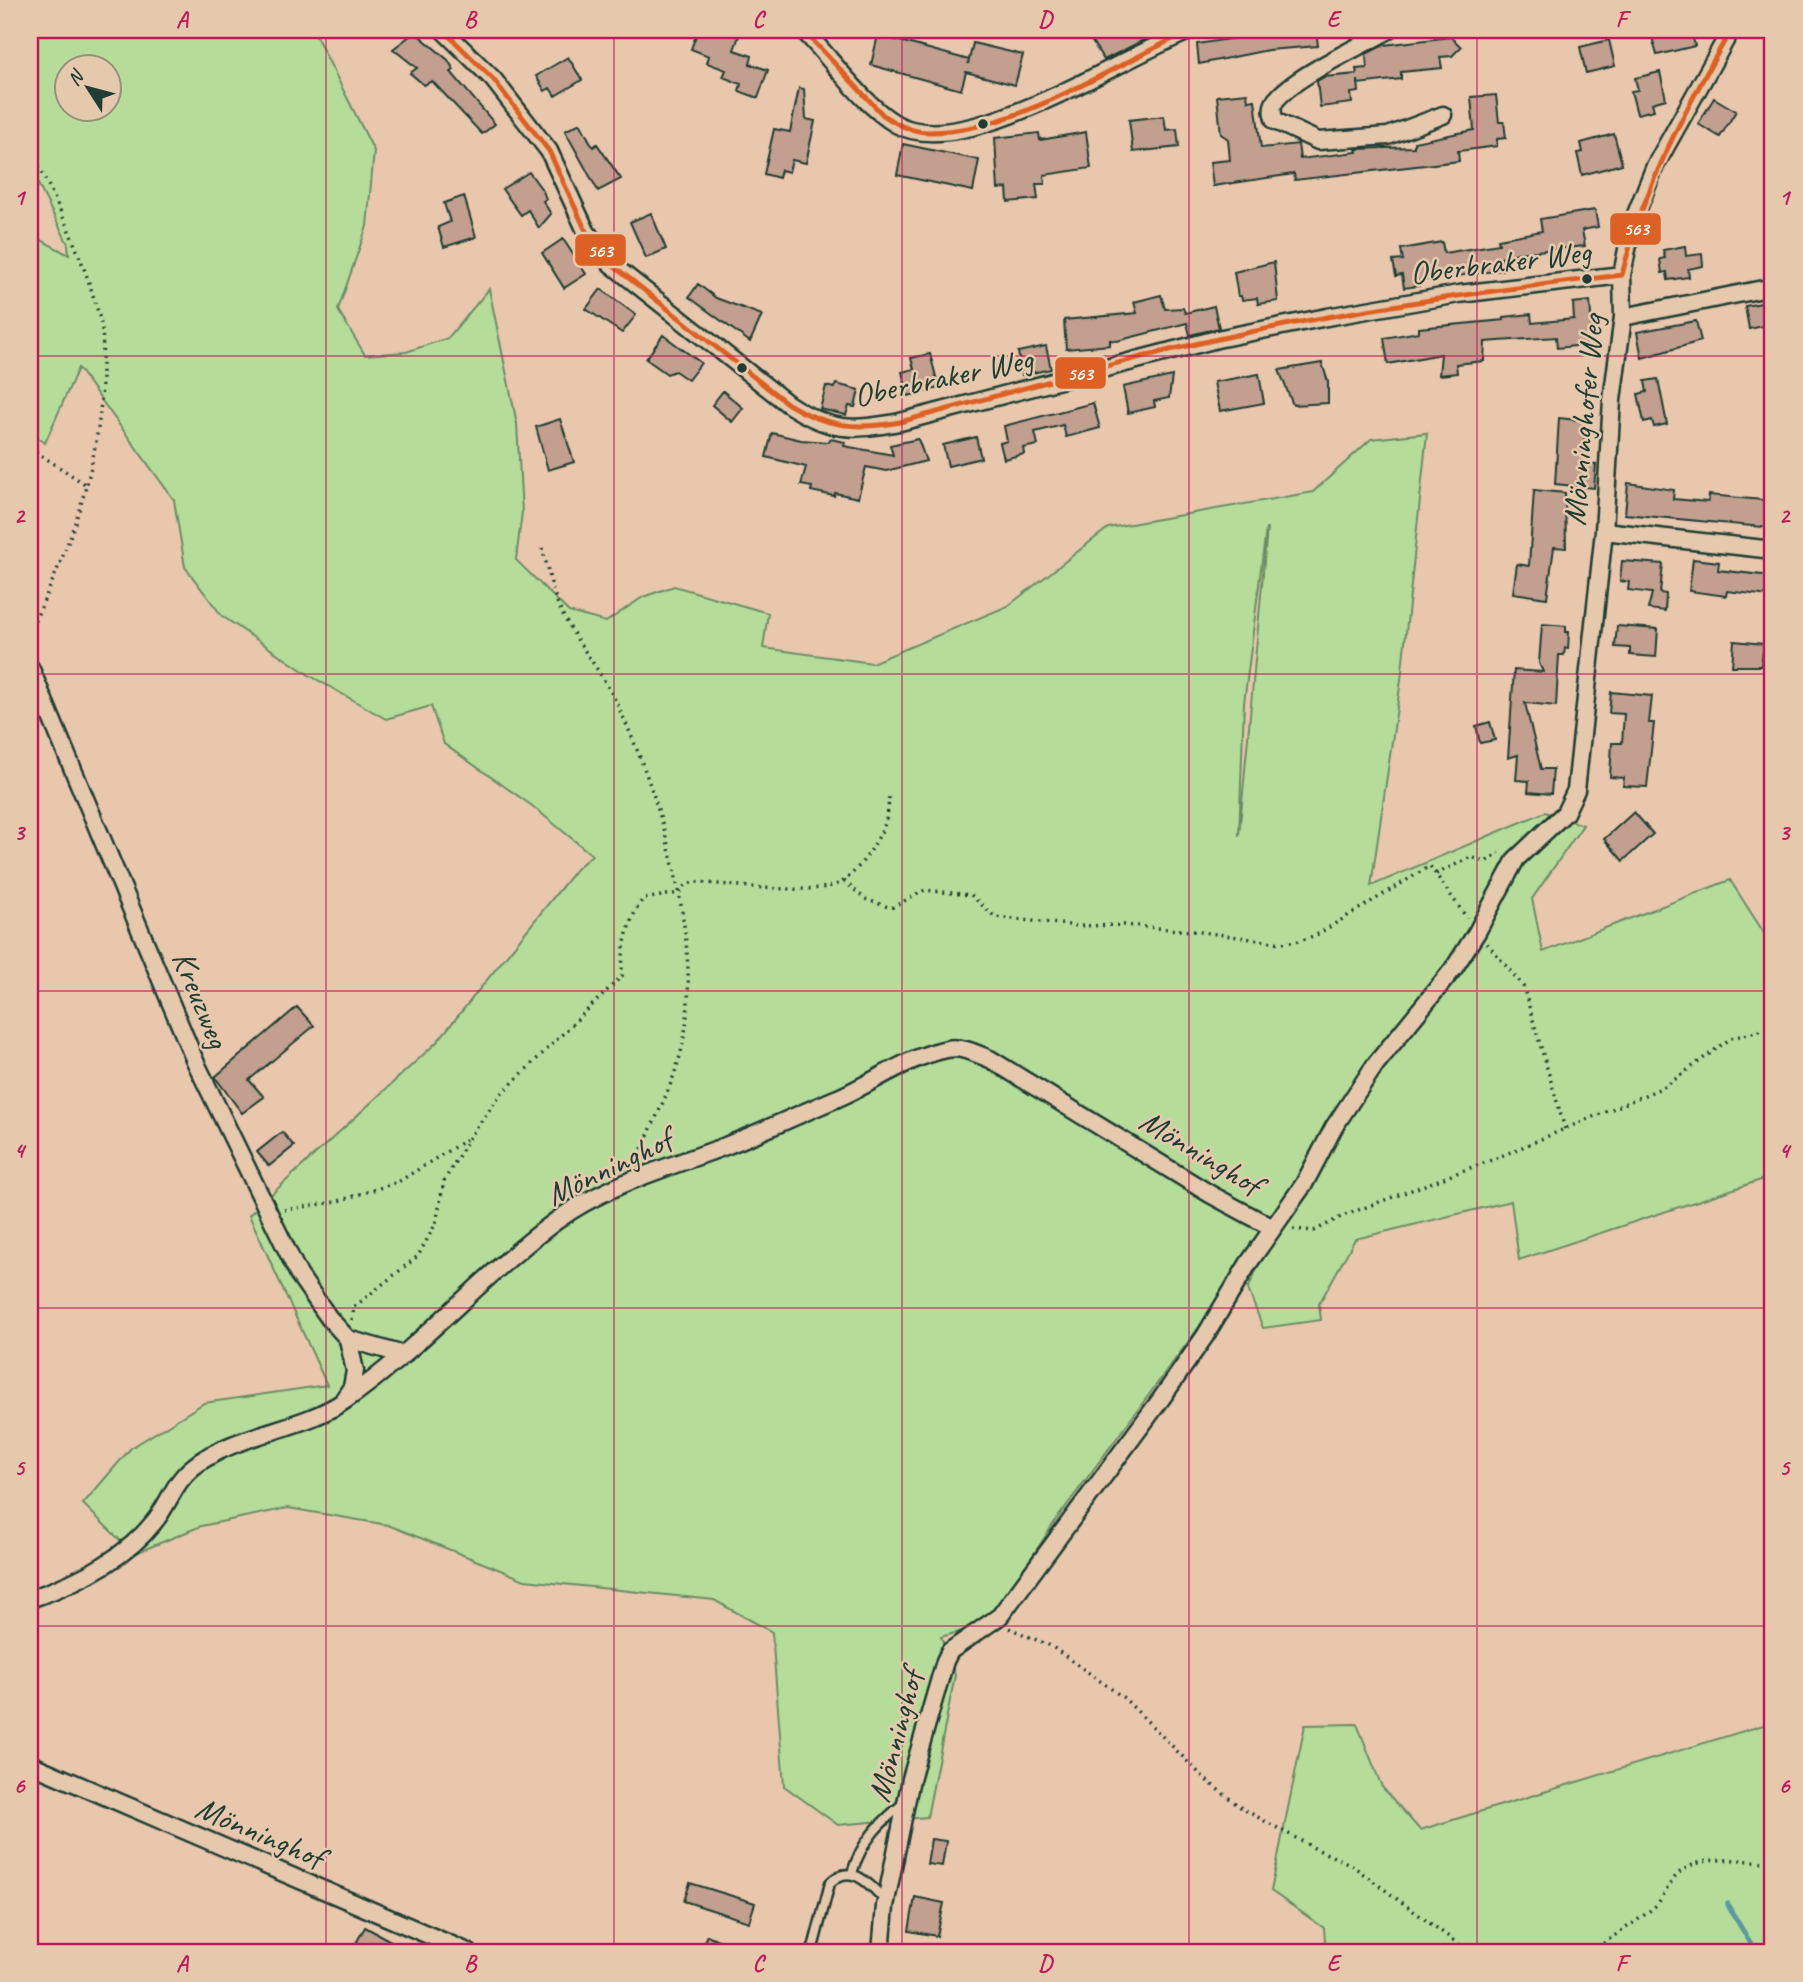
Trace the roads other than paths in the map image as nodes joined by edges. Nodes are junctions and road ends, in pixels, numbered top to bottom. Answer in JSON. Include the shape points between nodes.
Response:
{"nodes":[{"id":1,"x":443,"y":30,"type":"edge"},
{"id":2,"x":803,"y":30,"type":"edge"},
{"id":3,"x":1192,"y":30,"type":"edge"},
{"id":4,"x":1389,"y":30,"type":"edge"},
{"id":5,"x":1731,"y":30,"type":"edge"},
{"id":6,"x":1443,"y":115,"type":"dead end"},
{"id":7,"x":1622,"y":275,"type":"junction"},
{"id":8,"x":1773,"y":287,"type":"edge"},
{"id":9,"x":1623,"y":317,"type":"junction"},
{"id":10,"x":1604,"y":531,"type":"junction"},
{"id":11,"x":1773,"y":550,"type":"edge"},
{"id":12,"x":30,"y":667,"type":"edge"},
{"id":13,"x":1546,"y":828,"type":"joint"},
{"id":14,"x":1273,"y":1228,"type":"junction"},
{"id":15,"x":348,"y":1339,"type":"junction"},
{"id":16,"x":404,"y":1355,"type":"junction"},
{"id":17,"x":342,"y":1403,"type":"junction"},
{"id":18,"x":30,"y":1599,"type":"edge"},
{"id":19,"x":30,"y":1764,"type":"edge"},
{"id":20,"x":908,"y":1800,"type":"junction"},
{"id":21,"x":852,"y":1873,"type":"junction"},
{"id":22,"x":886,"y":1901,"type":"junction"},
{"id":23,"x":468,"y":1952,"type":"edge"},
{"id":24,"x":812,"y":1952,"type":"edge"},
{"id":25,"x":881,"y":1952,"type":"edge"}],
"edges":[{"from":1,"to":7,"type":"street","name":"Oberbraker Weg","via":[[493,79],[549,151],[586,231],[611,264],[788,404],[831,427],[900,422],[1217,339],[1327,317],[1458,294]]},
{"from":2,"to":3,"type":"street","via":[[879,111],[897,124],[928,132],[981,126]]},
{"from":4,"to":6,"type":"street","via":[[1294,85],[1275,101],[1275,121],[1318,141],[1388,136]]},
{"from":5,"to":7,"type":"street","name":"Mönninghofer Weg","via":[[1655,166],[1632,224]]},
{"from":7,"to":9,"type":"street","name":"Mönninghofer Weg"},
{"from":8,"to":9,"type":"street"},
{"from":9,"to":10,"type":"street","name":"Mönninghofer Weg","via":[[1612,400]]},
{"from":10,"to":11,"type":"street"},
{"from":10,"to":13,"type":"street","name":"Mönninghofer Weg","via":[[1576,790],[1565,813]]},
{"from":12,"to":15,"type":"street","name":"Kreuzweg","via":[[195,1061],[299,1275]]},
{"from":13,"to":14,"type":"street","name":"Mönninghof","via":[[1516,859],[1454,968],[1375,1065]]},
{"from":14,"to":16,"type":"street","name":"Mönninghof","via":[[990,1059],[950,1048],[727,1145],[628,1182],[558,1219]]},
{"from":14,"to":20,"type":"street","name":"Mönninghof","via":[[1198,1347],[1000,1616],[950,1651]]},
{"from":15,"to":16,"type":"street"},
{"from":15,"to":17,"type":"street","name":"Kreuzweg","via":[[355,1371]]},
{"from":16,"to":17,"type":"street","name":"Mönninghof"},
{"from":17,"to":18,"type":"street","name":"Mönninghof","via":[[250,1438],[194,1466],[172,1490],[155,1522],[126,1549],[69,1586]]},
{"from":19,"to":23,"type":"street","name":"Mönninghof"},
{"from":20,"to":21,"type":"lane","via":[[875,1827],[859,1851]]},
{"from":20,"to":22,"type":"street","name":"Mönninghof"},
{"from":21,"to":22,"type":"lane"},
{"from":21,"to":24,"type":"lane","via":[[842,1873],[830,1883]]},
{"from":22,"to":25,"type":"street","name":"Mönninghof"}]}
